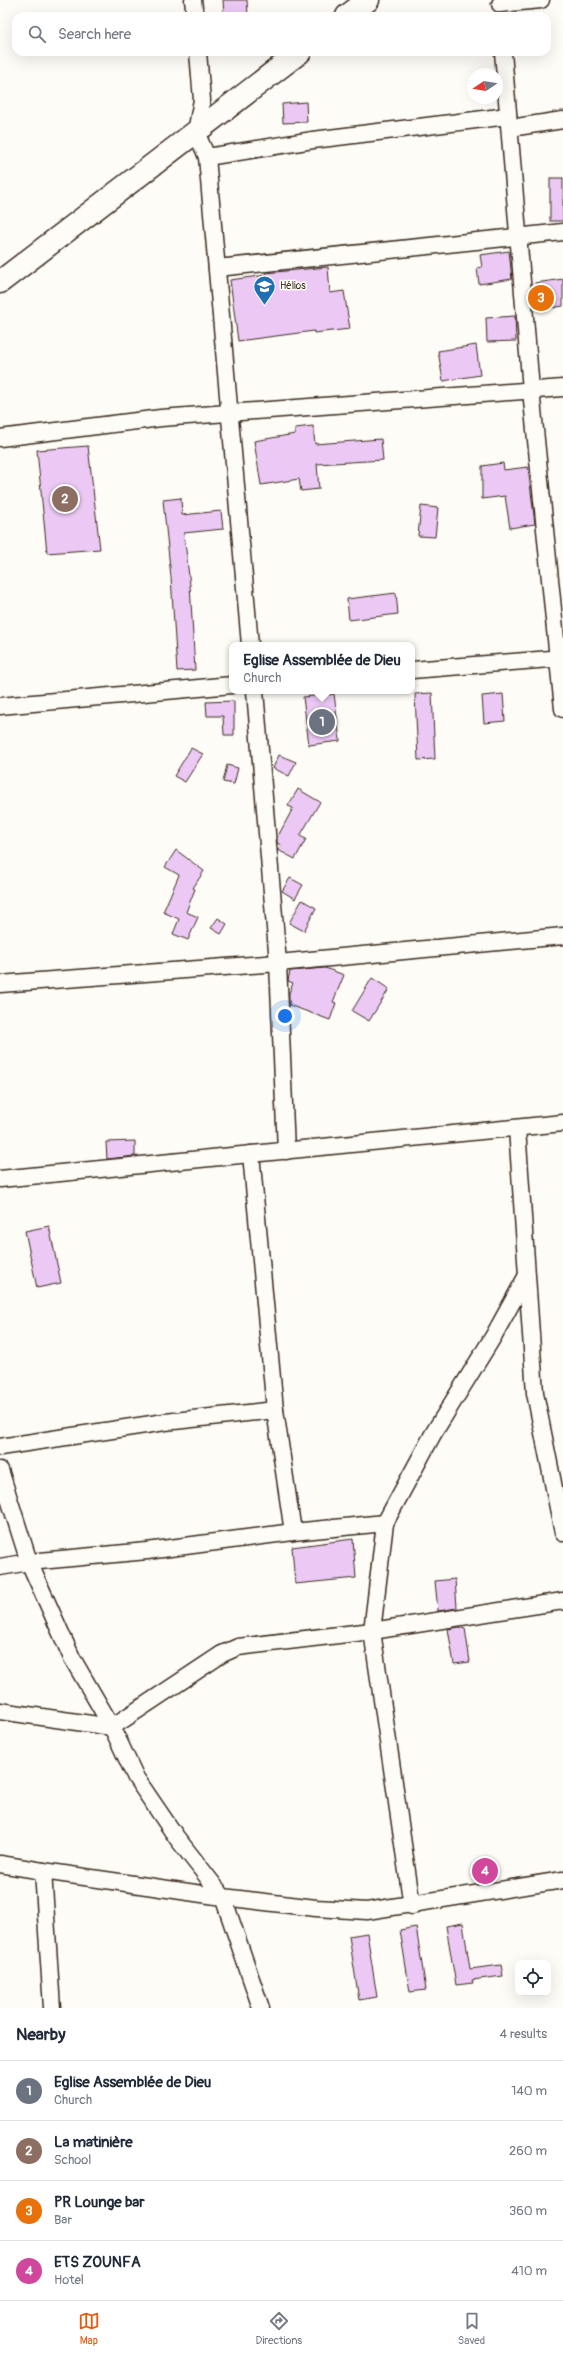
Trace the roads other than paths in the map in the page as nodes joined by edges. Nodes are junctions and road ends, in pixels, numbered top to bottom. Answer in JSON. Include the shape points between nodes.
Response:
{"nodes":[{"id":1,"x":194,"y":0,"type":"edge"},
{"id":2,"x":368,"y":0,"type":"edge"},
{"id":3,"x":541,"y":0,"type":"edge"},
{"id":4,"x":500,"y":7,"type":"edge"},
{"id":5,"x":195,"y":12,"type":"edge"},
{"id":6,"x":352,"y":12,"type":"edge"},
{"id":7,"x":198,"y":56,"type":"edge"},
{"id":8,"x":295,"y":56,"type":"edge"},
{"id":9,"x":503,"y":56,"type":"edge"},
{"id":10,"x":563,"y":120,"type":"edge"},
{"id":11,"x":509,"y":122,"type":"junction"},
{"id":12,"x":196,"y":132,"type":"junction"},
{"id":13,"x":207,"y":157,"type":"junction"},
{"id":14,"x":563,"y":232,"type":"edge"},
{"id":15,"x":519,"y":235,"type":"junction"},
{"id":16,"x":217,"y":268,"type":"junction"},
{"id":17,"x":0,"y":282,"type":"edge"},
{"id":18,"x":563,"y":388,"type":"edge"},
{"id":19,"x":531,"y":390,"type":"junction"},
{"id":20,"x":230,"y":413,"type":"junction"},
{"id":21,"x":0,"y":438,"type":"edge"},
{"id":22,"x":250,"y":642,"type":"edge"},
{"id":23,"x":561,"y":659,"type":"edge"},
{"id":24,"x":415,"y":670,"type":"edge"},
{"id":25,"x":229,"y":685,"type":"edge"},
{"id":26,"x":255,"y":694,"type":"edge"},
{"id":27,"x":0,"y":706,"type":"edge"},
{"id":28,"x":563,"y":709,"type":"edge"},
{"id":29,"x":563,"y":936,"type":"edge"},
{"id":30,"x":278,"y":963,"type":"junction"},
{"id":31,"x":0,"y":984,"type":"edge"},
{"id":32,"x":563,"y":1123,"type":"edge"},
{"id":33,"x":517,"y":1128,"type":"junction"},
{"id":34,"x":286,"y":1151,"type":"junction"},
{"id":35,"x":251,"y":1154,"type":"junction"},
{"id":36,"x":0,"y":1179,"type":"edge"},
{"id":37,"x":526,"y":1277,"type":"junction"},
{"id":38,"x":275,"y":1410,"type":"junction"},
{"id":39,"x":0,"y":1447,"type":"edge"},
{"id":40,"x":0,"y":1470,"type":"edge"},
{"id":41,"x":386,"y":1523,"type":"junction"},
{"id":42,"x":293,"y":1532,"type":"junction"},
{"id":43,"x":563,"y":1532,"type":"edge"},
{"id":44,"x":29,"y":1562,"type":"junction"},
{"id":45,"x":0,"y":1567,"type":"edge"},
{"id":46,"x":563,"y":1601,"type":"edge"},
{"id":47,"x":372,"y":1631,"type":"junction"},
{"id":48,"x":0,"y":1711,"type":"edge"},
{"id":49,"x":112,"y":1727,"type":"junction"},
{"id":50,"x":0,"y":1864,"type":"edge"},
{"id":51,"x":43,"y":1870,"type":"junction"},
{"id":52,"x":563,"y":1880,"type":"edge"},
{"id":53,"x":223,"y":1897,"type":"junction"},
{"id":54,"x":412,"y":1906,"type":"junction"},
{"id":55,"x":52,"y":2008,"type":"edge"},
{"id":56,"x":261,"y":2008,"type":"edge"}],
"edges":[{"from":1,"to":5,"type":"street"},
{"from":2,"to":6,"type":"main road"},
{"from":3,"to":4,"type":"street"},
{"from":7,"to":12,"type":"street","via":[[202,100]]},
{"from":8,"to":12,"type":"main road"},
{"from":9,"to":11,"type":"street"},
{"from":10,"to":11,"type":"street"},
{"from":11,"to":13,"type":"street","via":[[313,140]]},
{"from":11,"to":15,"type":"street"},
{"from":12,"to":13,"type":"street"},
{"from":12,"to":17,"type":"main road"},
{"from":13,"to":16,"type":"street"},
{"from":14,"to":15,"type":"street"},
{"from":15,"to":16,"type":"street"},
{"from":15,"to":19,"type":"street"},
{"from":16,"to":20,"type":"street"},
{"from":18,"to":19,"type":"street"},
{"from":19,"to":20,"type":"street"},
{"from":19,"to":23,"type":"street"},
{"from":20,"to":21,"type":"street","via":[[161,418]]},
{"from":20,"to":22,"type":"street"},
{"from":23,"to":24,"type":"street"},
{"from":23,"to":28,"type":"street"},
{"from":25,"to":27,"type":"street"},
{"from":26,"to":30,"type":"street"},
{"from":29,"to":30,"type":"street"},
{"from":30,"to":31,"type":"street"},
{"from":30,"to":34,"type":"street"},
{"from":32,"to":33,"type":"street"},
{"from":33,"to":34,"type":"street"},
{"from":33,"to":37,"type":"street"},
{"from":34,"to":35,"type":"street"},
{"from":35,"to":36,"type":"street"},
{"from":35,"to":38,"type":"street"},
{"from":37,"to":41,"type":"street","via":[[493,1338],[433,1434]]},
{"from":37,"to":43,"type":"street","via":[[535,1393]]},
{"from":38,"to":39,"type":"street","via":[[165,1422]]},
{"from":38,"to":42,"type":"street"},
{"from":40,"to":44,"type":"street"},
{"from":41,"to":42,"type":"street"},
{"from":41,"to":47,"type":"street"},
{"from":42,"to":44,"type":"street","via":[[147,1552]]},
{"from":44,"to":45,"type":"street"},
{"from":44,"to":49,"type":"street","via":[[72,1658]]},
{"from":46,"to":47,"type":"street"},
{"from":47,"to":49,"type":"street","via":[[238,1648],[222,1654]]},
{"from":47,"to":54,"type":"street"},
{"from":48,"to":49,"type":"street"},
{"from":49,"to":53,"type":"street","via":[[136,1778],[177,1838]]},
{"from":50,"to":51,"type":"street"},
{"from":51,"to":53,"type":"street"},
{"from":51,"to":55,"type":"street"},
{"from":52,"to":54,"type":"street"},
{"from":53,"to":54,"type":"street","via":[[367,1911]]},
{"from":53,"to":56,"type":"street"}]}
